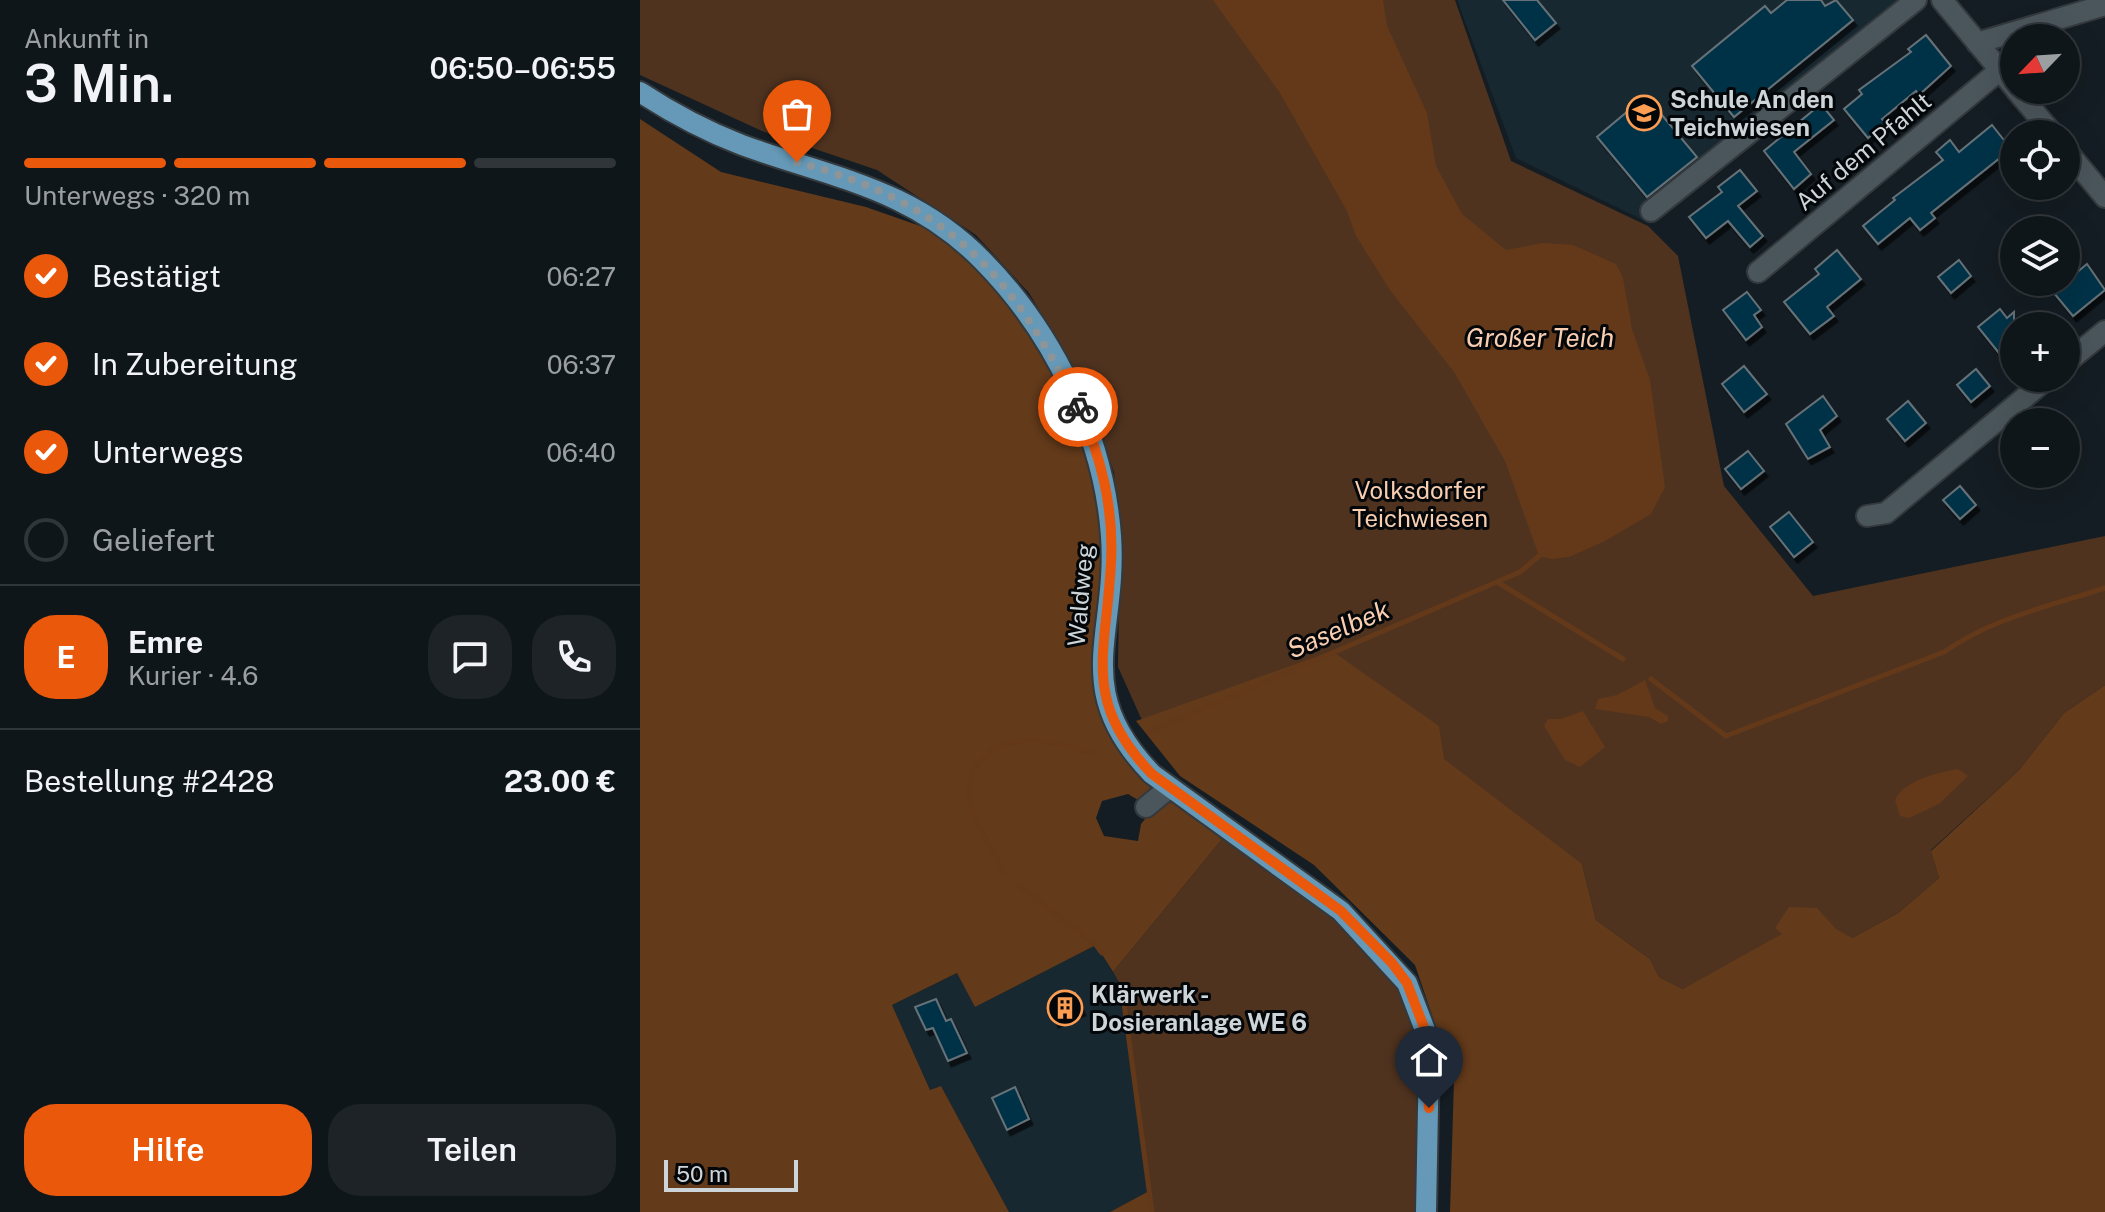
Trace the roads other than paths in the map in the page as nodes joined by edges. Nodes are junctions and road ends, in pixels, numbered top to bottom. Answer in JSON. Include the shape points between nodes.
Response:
{"nodes":[{"id":1,"x":1916,"y":0,"type":"edge"},
{"id":2,"x":1942,"y":0,"type":"edge"},
{"id":3,"x":2105,"y":5,"type":"edge"},
{"id":4,"x":1977,"y":43,"type":"junction"},
{"id":5,"x":2000,"y":70,"type":"joint"},
{"id":6,"x":640,"y":92,"type":"edge"},
{"id":7,"x":2028,"y":104,"type":"edge"},
{"id":8,"x":2041,"y":120,"type":"edge"},
{"id":9,"x":2080,"y":167,"type":"edge"},
{"id":10,"x":2105,"y":197,"type":"edge"},
{"id":11,"x":1651,"y":211,"type":"dead end"},
{"id":12,"x":1758,"y":272,"type":"dead end"},
{"id":13,"x":2105,"y":331,"type":"edge"},
{"id":14,"x":2080,"y":352,"type":"edge"},
{"id":15,"x":2031,"y":392,"type":"edge"},
{"id":16,"x":1867,"y":516,"type":"dead end"},
{"id":17,"x":1169,"y":788,"type":"junction"},
{"id":18,"x":1146,"y":807,"type":"dead end"},
{"id":19,"x":1426,"y":1212,"type":"edge"}],
"edges":[{"from":1,"to":11,"type":"street"},
{"from":2,"to":4,"type":"street"},
{"from":3,"to":4,"type":"street"},
{"from":4,"to":5,"type":"street"},
{"from":5,"to":12,"type":"street","name":"Auf dem Pfahlt"},
{"from":6,"to":17,"type":"main road","name":"Waldweg","via":[[711,132],[858,181],[918,210],[975,254],[1016,299],[1081,413],[1106,488],[1111,560],[1101,675],[1108,705],[1137,758]]},
{"from":7,"to":8,"type":"street"},
{"from":9,"to":10,"type":"street"},
{"from":13,"to":14,"type":"street"},
{"from":15,"to":16,"type":"street","via":[[1886,513]]},
{"from":17,"to":18,"type":"street"},
{"from":17,"to":19,"type":"main road","name":"Waldweg","via":[[1341,911],[1407,983],[1429,1056]]}]}
